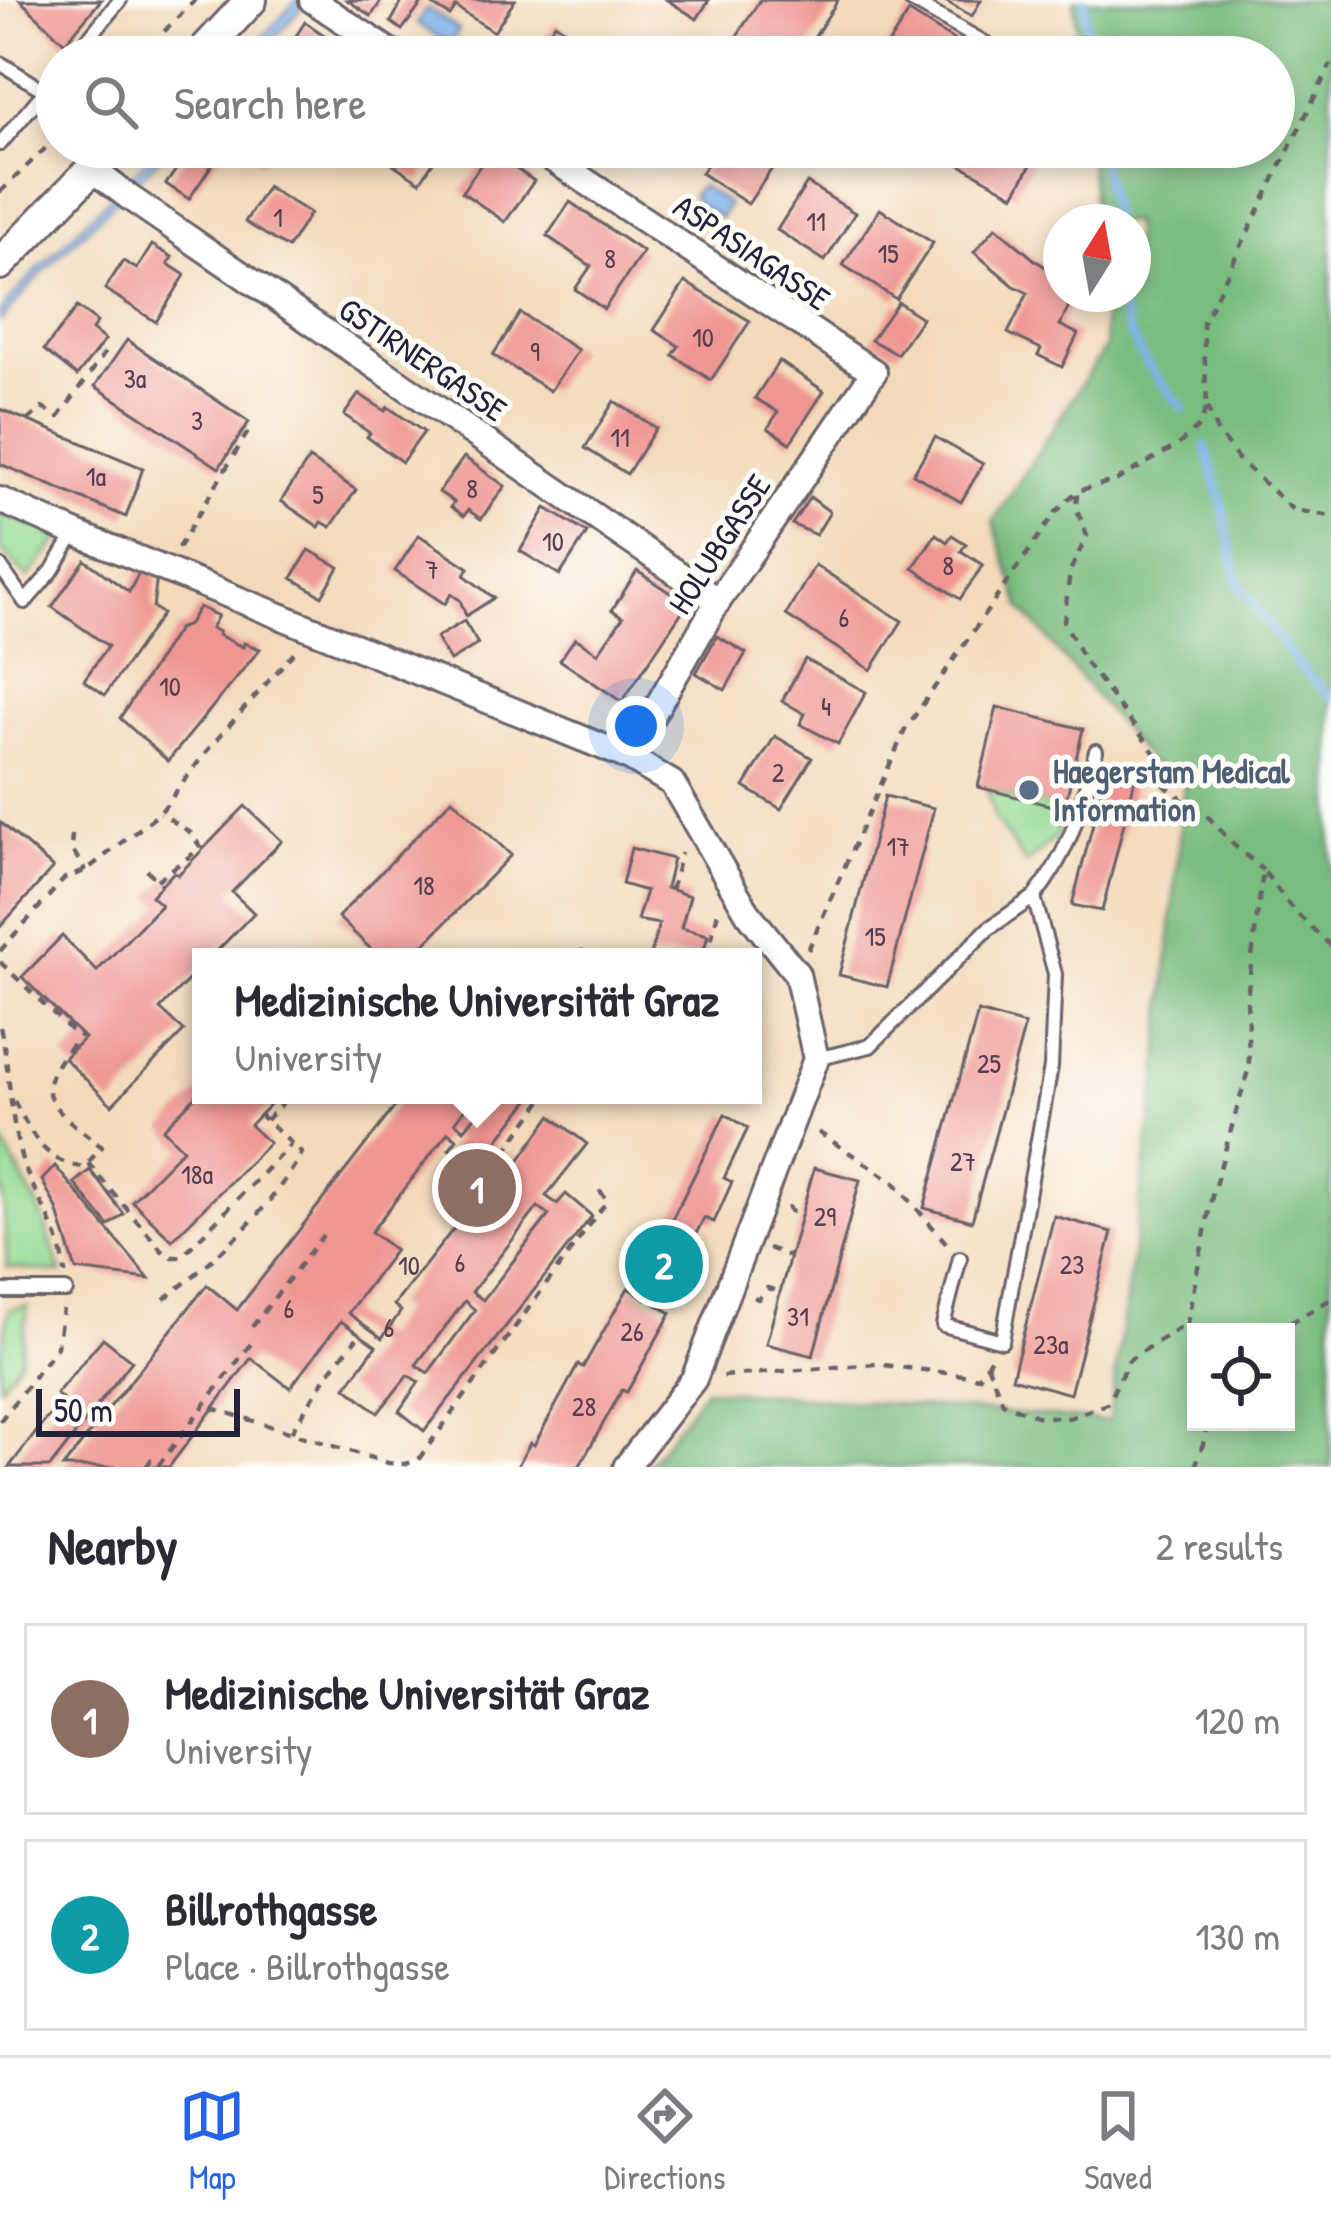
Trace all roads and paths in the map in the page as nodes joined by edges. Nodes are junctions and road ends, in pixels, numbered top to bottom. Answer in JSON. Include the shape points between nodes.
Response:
{"nodes":[{"id":1,"x":120,"y":0,"type":"edge"},
{"id":2,"x":195,"y":0,"type":"edge"},
{"id":3,"x":251,"y":0,"type":"edge"},
{"id":4,"x":910,"y":0,"type":"edge"},
{"id":5,"x":315,"y":2,"type":"edge"},
{"id":6,"x":91,"y":36,"type":"edge"},
{"id":7,"x":160,"y":36,"type":"edge"},
{"id":8,"x":218,"y":36,"type":"edge"},
{"id":9,"x":366,"y":36,"type":"edge"},
{"id":10,"x":973,"y":36,"type":"edge"},
{"id":11,"x":0,"y":63,"type":"edge"},
{"id":12,"x":1331,"y":64,"type":"edge"},
{"id":13,"x":36,"y":86,"type":"edge"},
{"id":14,"x":36,"y":102,"type":"edge"},
{"id":15,"x":1295,"y":137,"type":"edge"},
{"id":16,"x":0,"y":144,"type":"edge"},
{"id":17,"x":36,"y":157,"type":"edge"},
{"id":18,"x":566,"y":168,"type":"edge"},
{"id":19,"x":1280,"y":168,"type":"edge"},
{"id":20,"x":112,"y":175,"type":"edge"},
{"id":21,"x":0,"y":192,"type":"edge"},
{"id":22,"x":0,"y":264,"type":"edge"},
{"id":23,"x":104,"y":353,"type":"dead end"},
{"id":24,"x":874,"y":372,"type":"joint"},
{"id":25,"x":1207,"y":406,"type":"junction"},
{"id":26,"x":28,"y":420,"type":"dead end"},
{"id":27,"x":251,"y":427,"type":"dead end"},
{"id":28,"x":1077,"y":491,"type":"junction"},
{"id":29,"x":0,"y":500,"type":"edge"},
{"id":30,"x":1331,"y":516,"type":"edge"},
{"id":31,"x":75,"y":533,"type":"junction"},
{"id":32,"x":0,"y":566,"type":"edge"},
{"id":33,"x":165,"y":568,"type":"junction"},
{"id":34,"x":718,"y":601,"type":"junction"},
{"id":35,"x":311,"y":629,"type":"junction"},
{"id":36,"x":1095,"y":752,"type":"joint"},
{"id":37,"x":628,"y":757,"type":"junction"},
{"id":38,"x":1181,"y":799,"type":"junction"},
{"id":39,"x":160,"y":813,"type":"junction"},
{"id":40,"x":72,"y":836,"type":"dead end"},
{"id":41,"x":147,"y":870,"type":"dead end"},
{"id":42,"x":1264,"y":870,"type":"junction"},
{"id":43,"x":85,"y":871,"type":"junction"},
{"id":44,"x":1034,"y":897,"type":"junction"},
{"id":45,"x":458,"y":941,"type":"dead end"},
{"id":46,"x":1331,"y":946,"type":"edge"},
{"id":47,"x":455,"y":948,"type":"edge"},
{"id":48,"x":0,"y":951,"type":"edge"},
{"id":49,"x":0,"y":962,"type":"edge"},
{"id":50,"x":797,"y":974,"type":"junction"},
{"id":51,"x":0,"y":1027,"type":"edge"},
{"id":52,"x":816,"y":1059,"type":"junction"},
{"id":53,"x":11,"y":1096,"type":"junction"},
{"id":54,"x":279,"y":1104,"type":"edge"},
{"id":55,"x":540,"y":1104,"type":"edge"},
{"id":56,"x":794,"y":1116,"type":"junction"},
{"id":57,"x":291,"y":1144,"type":"junction"},
{"id":58,"x":505,"y":1152,"type":"dead end"},
{"id":59,"x":88,"y":1162,"type":"junction"},
{"id":60,"x":595,"y":1183,"type":"dead end"},
{"id":61,"x":323,"y":1234,"type":"dead end"},
{"id":62,"x":772,"y":1249,"type":"dead end"},
{"id":63,"x":789,"y":1256,"type":"dead end"},
{"id":64,"x":960,"y":1258,"type":"joint"},
{"id":65,"x":779,"y":1288,"type":"dead end"},
{"id":66,"x":0,"y":1291,"type":"edge"},
{"id":67,"x":66,"y":1291,"type":"junction"},
{"id":68,"x":164,"y":1299,"type":"dead end"},
{"id":69,"x":758,"y":1299,"type":"dead end"},
{"id":70,"x":1331,"y":1299,"type":"edge"},
{"id":71,"x":1187,"y":1323,"type":"joint"},
{"id":72,"x":1290,"y":1323,"type":"edge"},
{"id":73,"x":252,"y":1327,"type":"dead end"},
{"id":74,"x":357,"y":1338,"type":"dead end"},
{"id":75,"x":253,"y":1341,"type":"dead end"},
{"id":76,"x":1001,"y":1341,"type":"junction"},
{"id":77,"x":987,"y":1364,"type":"junction"},
{"id":78,"x":694,"y":1378,"type":"junction"},
{"id":79,"x":212,"y":1408,"type":"dead end"},
{"id":80,"x":0,"y":1421,"type":"edge"},
{"id":81,"x":1206,"y":1431,"type":"edge"},
{"id":82,"x":291,"y":1432,"type":"junction"},
{"id":83,"x":146,"y":1467,"type":"edge"},
{"id":84,"x":626,"y":1467,"type":"edge"},
{"id":85,"x":1195,"y":1467,"type":"edge"}],
"edges":[{"from":1,"to":6,"type":"lane"},
{"from":2,"to":7,"type":"path"},
{"from":3,"to":8,"type":"street"},
{"from":4,"to":10,"type":"lane"},
{"from":5,"to":9,"type":"street"},
{"from":11,"to":13,"type":"lane"},
{"from":12,"to":15,"type":"path"},
{"from":14,"to":16,"type":"lane"},
{"from":17,"to":21,"type":"path"},
{"from":18,"to":24,"type":"street","name":"ASPASIAGASSE"},
{"from":19,"to":25,"type":"path","via":[[1203,323]]},
{"from":20,"to":22,"type":"street"},
{"from":20,"to":34,"type":"street","name":"GSTIRNERGASSE"},
{"from":23,"to":26,"type":"path","via":[[58,417],[42,408]]},
{"from":24,"to":34,"type":"street","name":"HOLUBGASSE"},
{"from":25,"to":28,"type":"path","via":[[1178,445],[1117,480]]},
{"from":25,"to":30,"type":"path","via":[[1238,459],[1293,510]]},
{"from":27,"to":33,"type":"path"},
{"from":28,"to":38,"type":"path","via":[[1087,536],[1070,571],[1064,621]]},
{"from":28,"to":50,"type":"path","via":[[905,730]]},
{"from":29,"to":31,"type":"street"},
{"from":31,"to":32,"type":"lane","via":[[26,602]]},
{"from":31,"to":33,"type":"street"},
{"from":33,"to":35,"type":"street"},
{"from":34,"to":37,"type":"street","name":"HOLUBGASSE"},
{"from":35,"to":37,"type":"street"},
{"from":35,"to":39,"type":"path"},
{"from":36,"to":38,"type":"path","via":[[1144,769]]},
{"from":36,"to":44,"type":"lane","via":[[1074,833]]},
{"from":37,"to":50,"type":"street","via":[[672,783],[748,913]]},
{"from":38,"to":42,"type":"path"},
{"from":39,"to":41,"type":"path","via":[[201,848],[159,883]]},
{"from":39,"to":43,"type":"path"},
{"from":40,"to":43,"type":"path"},
{"from":42,"to":46,"type":"path"},
{"from":42,"to":71,"type":"path","via":[[1247,997],[1249,1067]]},
{"from":43,"to":48,"type":"path","via":[[65,878]]},
{"from":44,"to":52,"type":"lane","via":[[988,929],[870,1046]]},
{"from":44,"to":76,"type":"lane","via":[[1055,974],[1051,1067]]},
{"from":45,"to":47,"type":"path"},
{"from":49,"to":59,"type":"path","via":[[80,1036],[58,1060],[49,1089],[62,1116],[102,1147]]},
{"from":50,"to":52,"type":"street"},
{"from":51,"to":53,"type":"path"},
{"from":52,"to":56,"type":"street"},
{"from":53,"to":59,"type":"path","via":[[40,1147],[65,1166]]},
{"from":53,"to":67,"type":"path","via":[[23,1165],[64,1257]]},
{"from":54,"to":57,"type":"path","via":[[263,1117]]},
{"from":55,"to":58,"type":"path"},
{"from":56,"to":64,"type":"path","via":[[893,1182]]},
{"from":56,"to":78,"type":"street"},
{"from":57,"to":59,"type":"path","via":[[181,1257],[164,1253]]},
{"from":57,"to":68,"type":"path","via":[[302,1153],[284,1185]]},
{"from":60,"to":82,"type":"path","via":[[607,1201],[418,1460],[388,1463]]},
{"from":61,"to":73,"type":"path"},
{"from":62,"to":63,"type":"path"},
{"from":64,"to":76,"type":"lane","via":[[943,1325]]},
{"from":65,"to":69,"type":"path"},
{"from":66,"to":67,"type":"lane"},
{"from":67,"to":80,"type":"path","via":[[57,1347]]},
{"from":70,"to":72,"type":"path"},
{"from":71,"to":77,"type":"path","via":[[1129,1360],[1107,1404],[1069,1418],[1003,1403]]},
{"from":74,"to":82,"type":"path"},
{"from":75,"to":83,"type":"path","via":[[158,1466],[151,1460]]},
{"from":76,"to":77,"type":"path"},
{"from":77,"to":78,"type":"path","via":[[979,1377],[876,1364]]},
{"from":78,"to":84,"type":"street"},
{"from":79,"to":82,"type":"path"},
{"from":81,"to":85,"type":"path"}]}
